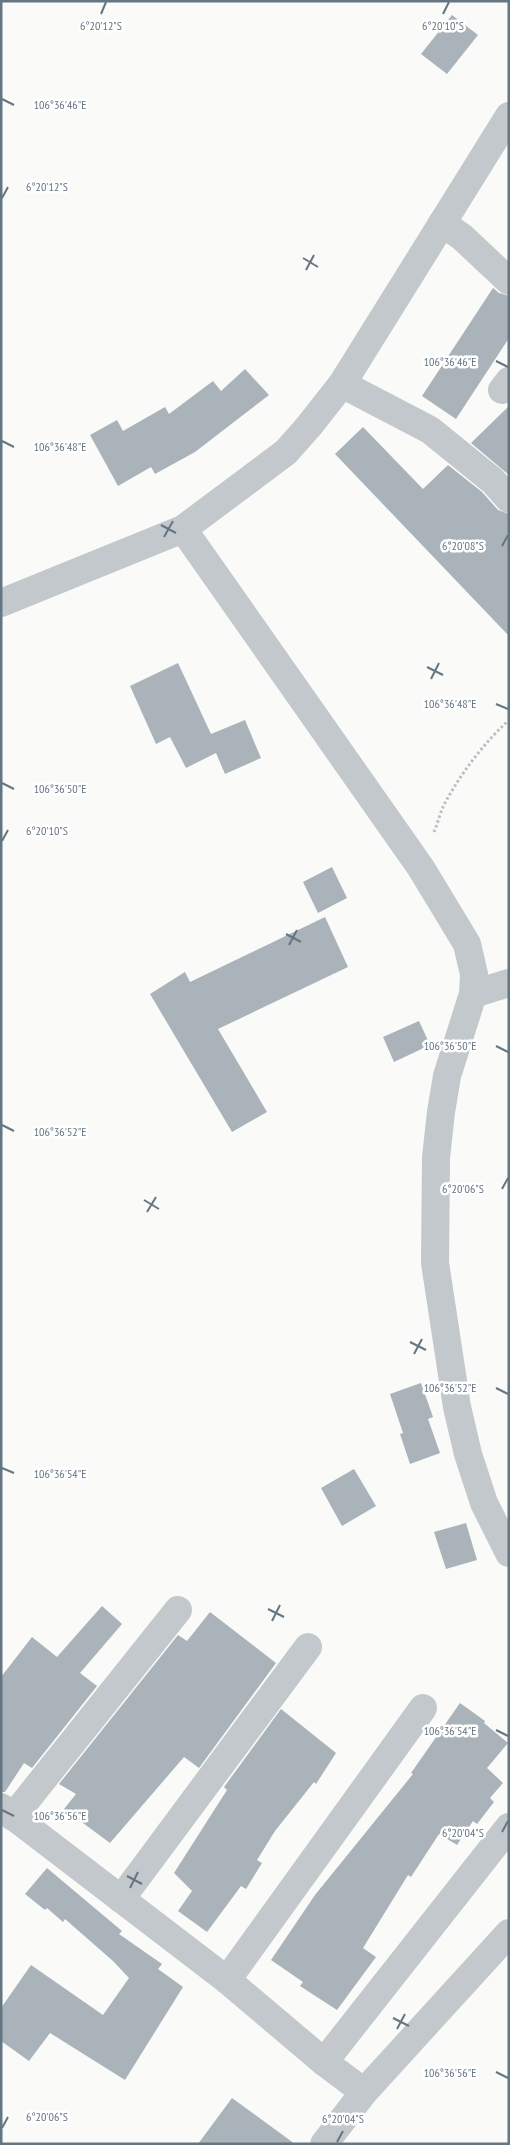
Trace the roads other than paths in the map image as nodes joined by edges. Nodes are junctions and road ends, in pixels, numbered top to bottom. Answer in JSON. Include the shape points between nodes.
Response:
{"nodes":[{"id":1,"x":509,"y":116,"type":"edge"},
{"id":2,"x":442,"y":222,"type":"junction"},
{"id":3,"x":509,"y":281,"type":"edge"},
{"id":4,"x":342,"y":384,"type":"junction"},
{"id":5,"x":509,"y":499,"type":"edge"},
{"id":6,"x":183,"y":529,"type":"junction"},
{"id":7,"x":1,"y":603,"type":"edge"},
{"id":8,"x":509,"y":983,"type":"edge"},
{"id":9,"x":473,"y":994,"type":"junction"},
{"id":10,"x":509,"y":1553,"type":"edge"},
{"id":11,"x":178,"y":1610,"type":"dead end"},
{"id":12,"x":308,"y":1647,"type":"dead end"},
{"id":13,"x":423,"y":1708,"type":"dead end"},
{"id":14,"x":7,"y":1812,"type":"edge"},
{"id":15,"x":509,"y":1827,"type":"edge"},
{"id":16,"x":121,"y":1900,"type":"junction"},
{"id":17,"x":509,"y":1933,"type":"edge"},
{"id":18,"x":227,"y":1980,"type":"junction"},
{"id":19,"x":324,"y":2062,"type":"junction"},
{"id":20,"x":364,"y":2092,"type":"junction"},
{"id":21,"x":324,"y":2144,"type":"edge"}],
"edges":[{"from":1,"to":2,"type":"street"},
{"from":2,"to":3,"type":"street"},
{"from":2,"to":4,"type":"street"},
{"from":4,"to":5,"type":"street","via":[[438,435],[493,481]]},
{"from":4,"to":6,"type":"street","via":[[286,452]]},
{"from":6,"to":7,"type":"street"},
{"from":6,"to":9,"type":"street","via":[[421,868],[468,944],[474,974]]},
{"from":8,"to":9,"type":"street"},
{"from":9,"to":10,"type":"street","via":[[447,1076],[441,1112],[436,1158],[435,1263],[457,1407],[468,1454],[484,1503]]},
{"from":11,"to":14,"type":"street"},
{"from":12,"to":16,"type":"street"},
{"from":13,"to":18,"type":"street"},
{"from":14,"to":16,"type":"street"},
{"from":15,"to":19,"type":"street"},
{"from":16,"to":18,"type":"street"},
{"from":17,"to":20,"type":"street"},
{"from":18,"to":19,"type":"street"},
{"from":19,"to":20,"type":"street"},
{"from":20,"to":21,"type":"street"}]}
